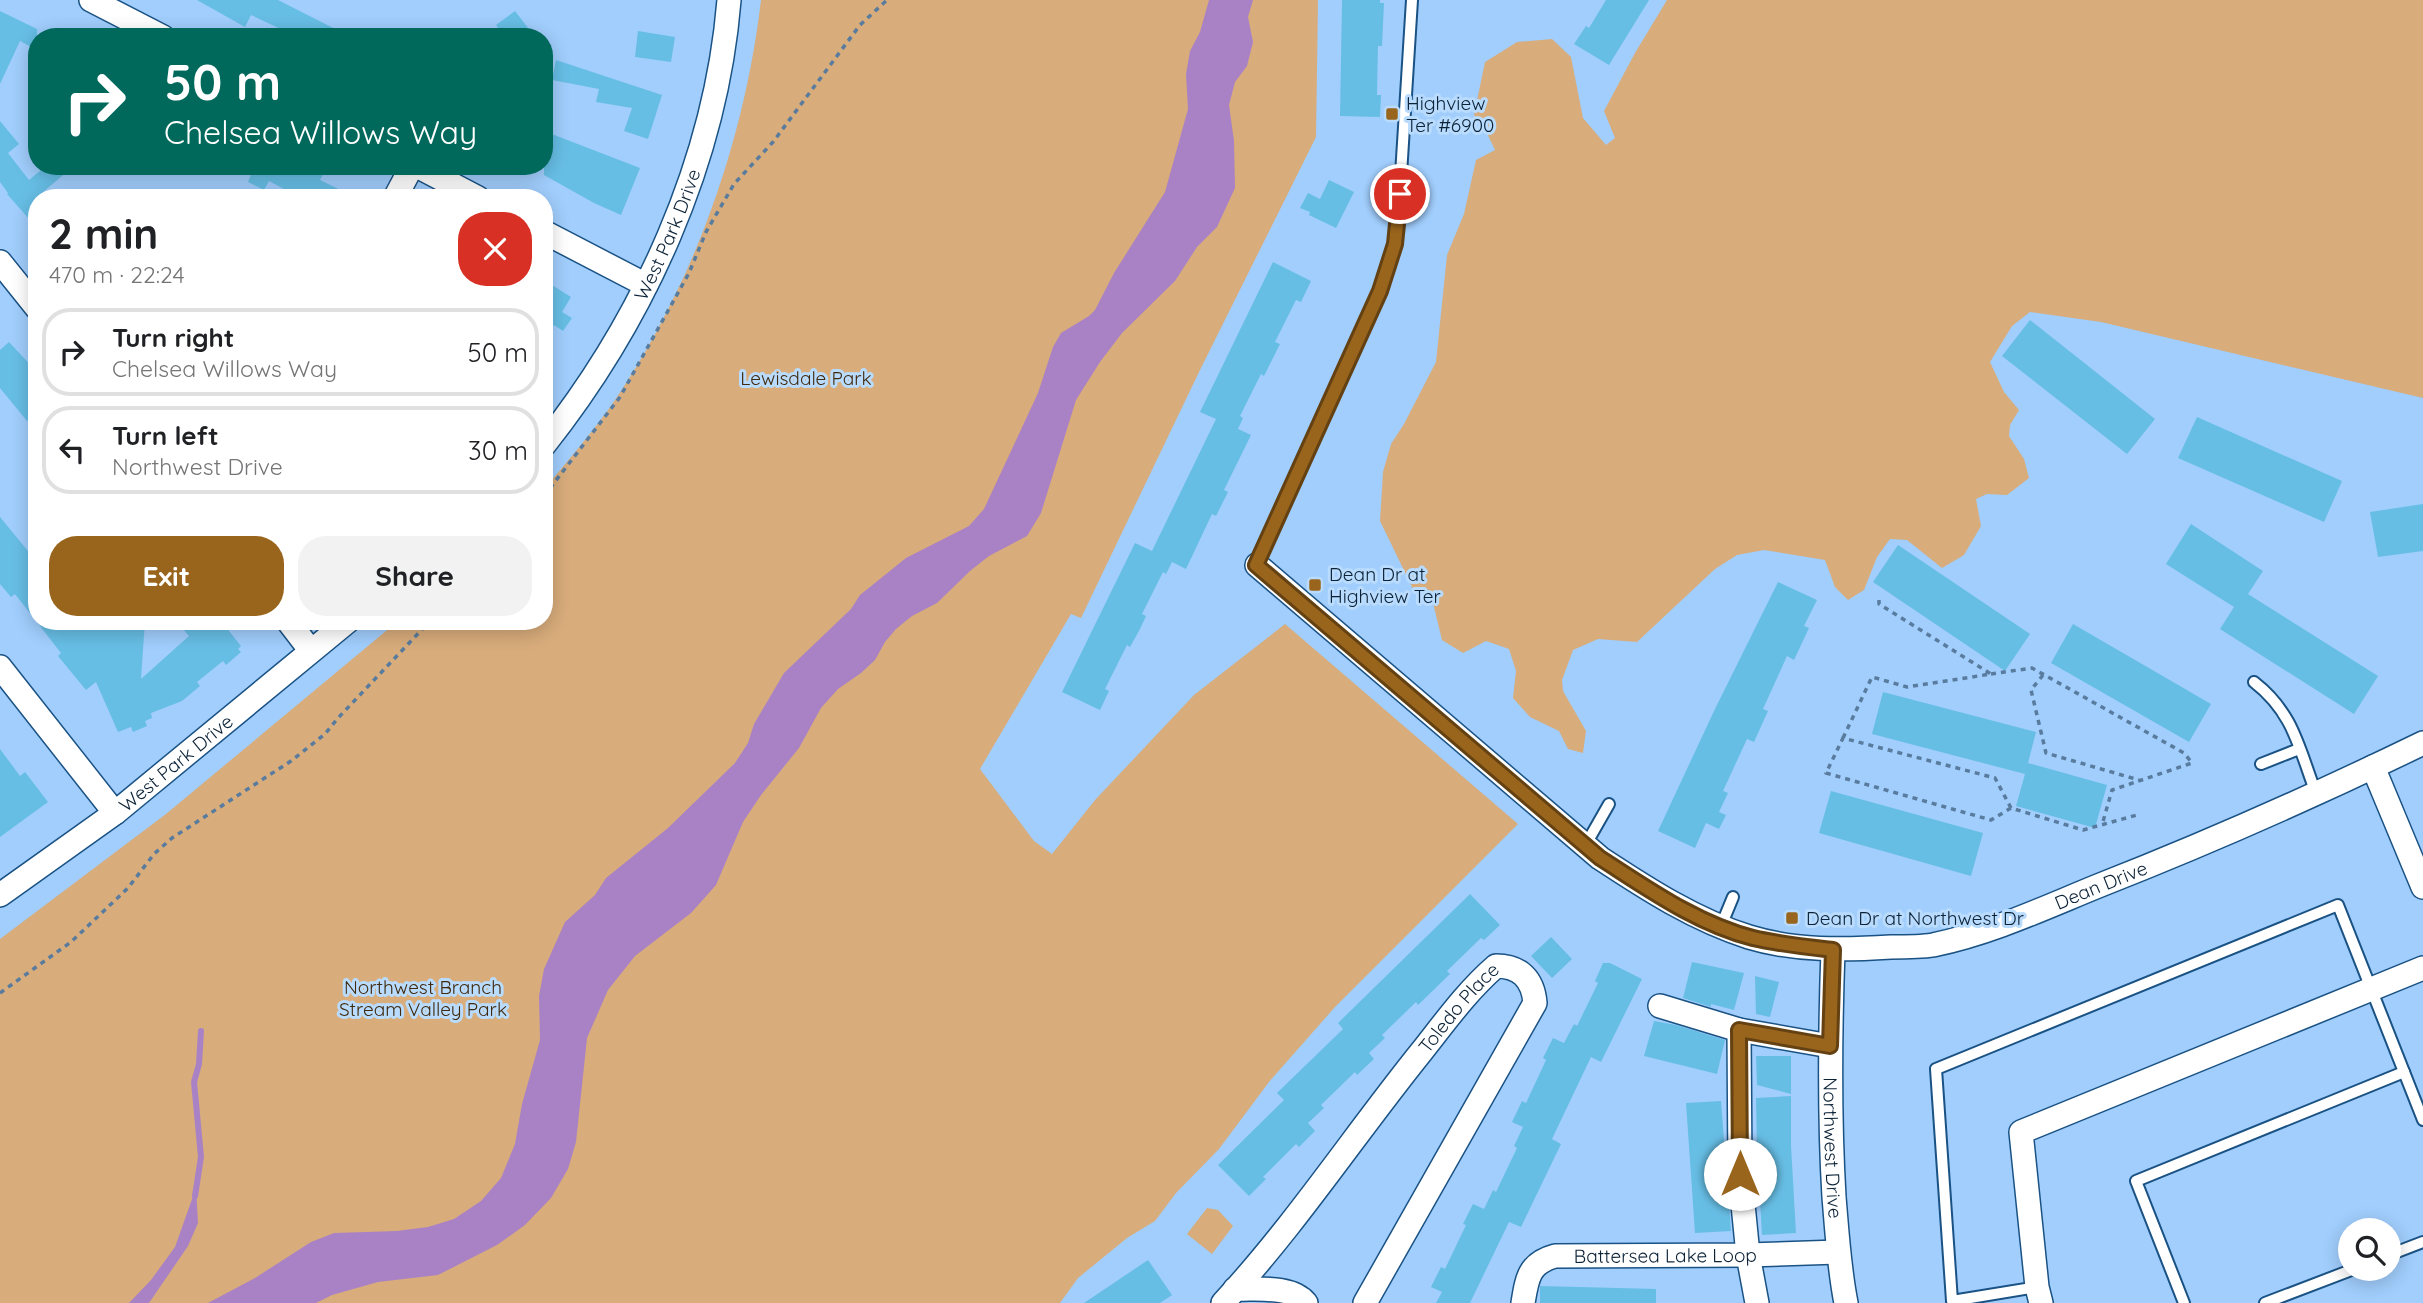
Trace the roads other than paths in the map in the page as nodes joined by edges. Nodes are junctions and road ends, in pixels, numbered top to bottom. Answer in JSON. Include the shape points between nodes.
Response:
{"nodes":[{"id":1,"x":91,"y":0,"type":"edge"},
{"id":2,"x":729,"y":0,"type":"edge"},
{"id":3,"x":1412,"y":0,"type":"edge"},
{"id":4,"x":145,"y":28,"type":"edge"},
{"id":5,"x":433,"y":175,"type":"edge"},
{"id":6,"x":460,"y":189,"type":"edge"},
{"id":7,"x":553,"y":237,"type":"edge"},
{"id":8,"x":0,"y":262,"type":"edge"},
{"id":9,"x":646,"y":285,"type":"junction"},
{"id":10,"x":28,"y":297,"type":"edge"},
{"id":11,"x":553,"y":433,"type":"edge"},
{"id":12,"x":1256,"y":565,"type":"joint"},
{"id":13,"x":295,"y":630,"type":"edge"},
{"id":14,"x":337,"y":630,"type":"edge"},
{"id":15,"x":311,"y":651,"type":"junction"},
{"id":16,"x":0,"y":667,"type":"edge"},
{"id":17,"x":2254,"y":682,"type":"dead end"},
{"id":18,"x":2423,"y":743,"type":"edge"},
{"id":19,"x":2300,"y":749,"type":"junction"},
{"id":20,"x":2261,"y":764,"type":"dead end"},
{"id":21,"x":2374,"y":767,"type":"junction"},
{"id":22,"x":2316,"y":793,"type":"junction"},
{"id":23,"x":1609,"y":804,"type":"dead end"},
{"id":24,"x":115,"y":813,"type":"junction"},
{"id":25,"x":1585,"y":846,"type":"junction"},
{"id":26,"x":2423,"y":887,"type":"edge"},
{"id":27,"x":0,"y":895,"type":"edge"},
{"id":28,"x":1733,"y":897,"type":"dead end"},
{"id":29,"x":1721,"y":926,"type":"junction"},
{"id":30,"x":1833,"y":950,"type":"junction"},
{"id":31,"x":2423,"y":968,"type":"edge"},
{"id":32,"x":2370,"y":989,"type":"junction"},
{"id":33,"x":1660,"y":1006,"type":"dead end"},
{"id":34,"x":1739,"y":1030,"type":"junction"},
{"id":35,"x":1830,"y":1046,"type":"junction"},
{"id":36,"x":2404,"y":1072,"type":"junction"},
{"id":37,"x":2423,"y":1120,"type":"edge"},
{"id":38,"x":2423,"y":1242,"type":"edge"},
{"id":39,"x":2401,"y":1250,"type":"edge"},
{"id":40,"x":1838,"y":1252,"type":"junction"},
{"id":41,"x":1748,"y":1255,"type":"junction"},
{"id":42,"x":2338,"y":1275,"type":"edge"},
{"id":43,"x":2039,"y":1295,"type":"edge"},
{"id":44,"x":1229,"y":1296,"type":"edge"},
{"id":45,"x":1306,"y":1303,"type":"edge"},
{"id":46,"x":1365,"y":1303,"type":"edge"},
{"id":47,"x":1523,"y":1303,"type":"edge"},
{"id":48,"x":1757,"y":1303,"type":"edge"},
{"id":49,"x":1846,"y":1303,"type":"edge"},
{"id":50,"x":2184,"y":1303,"type":"edge"},
{"id":51,"x":2265,"y":1303,"type":"edge"}],
"edges":[{"from":1,"to":4,"type":"street"},
{"from":2,"to":9,"type":"street","name":"West Park Drive","via":[[722,54],[699,149]]},
{"from":3,"to":12,"type":"lane","via":[[1398,222],[1391,259]]},
{"from":5,"to":6,"type":"street"},
{"from":7,"to":9,"type":"street"},
{"from":8,"to":10,"type":"street"},
{"from":9,"to":11,"type":"street","name":"West Park Drive","via":[[592,381]]},
{"from":12,"to":25,"type":"street","name":"Dean Drive"},
{"from":13,"to":15,"type":"street"},
{"from":14,"to":15,"type":"street","name":"West Park Drive"},
{"from":15,"to":24,"type":"street","name":"West Park Drive"},
{"from":16,"to":24,"type":"street"},
{"from":17,"to":19,"type":"lane","via":[[2280,706]]},
{"from":18,"to":21,"type":"street","name":"Dean Drive"},
{"from":19,"to":20,"type":"lane"},
{"from":19,"to":22,"type":"lane"},
{"from":21,"to":22,"type":"street","name":"Dean Drive"},
{"from":21,"to":26,"type":"street"},
{"from":22,"to":30,"type":"street","name":"Dean Drive","via":[[1994,928],[1931,945]]},
{"from":23,"to":25,"type":"lane"},
{"from":24,"to":27,"type":"street","name":"West Park Drive"},
{"from":25,"to":29,"type":"street","name":"Dean Drive","via":[[1656,895]]},
{"from":28,"to":29,"type":"lane"},
{"from":29,"to":30,"type":"street","name":"Dean Drive","via":[[1751,937]]},
{"from":30,"to":35,"type":"street","name":"Northwest Drive"},
{"from":31,"to":32,"type":"street"},
{"from":32,"to":36,"type":"lane"},
{"from":32,"to":43,"type":"street","via":[[2021,1132]]},
{"from":32,"to":43,"type":"lane","via":[[2338,905],[1936,1069],[1952,1301]]},
{"from":33,"to":34,"type":"street"},
{"from":34,"to":35,"type":"street"},
{"from":34,"to":41,"type":"street","via":[[1740,1174]]},
{"from":35,"to":40,"type":"street","name":"Northwest Drive","via":[[1831,1169]]},
{"from":36,"to":37,"type":"lane"},
{"from":36,"to":50,"type":"lane","via":[[2136,1181]]},
{"from":38,"to":39,"type":"lane"},
{"from":40,"to":41,"type":"street","name":"Battersea Lake Loop"},
{"from":40,"to":49,"type":"street","name":"Northwest Drive"},
{"from":41,"to":47,"type":"street","name":"Battersea Lake Loop","via":[[1555,1256],[1541,1260],[1527,1277]]},
{"from":41,"to":48,"type":"street"},
{"from":42,"to":51,"type":"lane"},
{"from":44,"to":45,"type":"street","via":[[1280,1290]]},
{"from":44,"to":46,"type":"street","name":"Toledo Place","via":[[1274,1245],[1475,986],[1496,966],[1510,966],[1534,989],[1535,1003]]}]}
